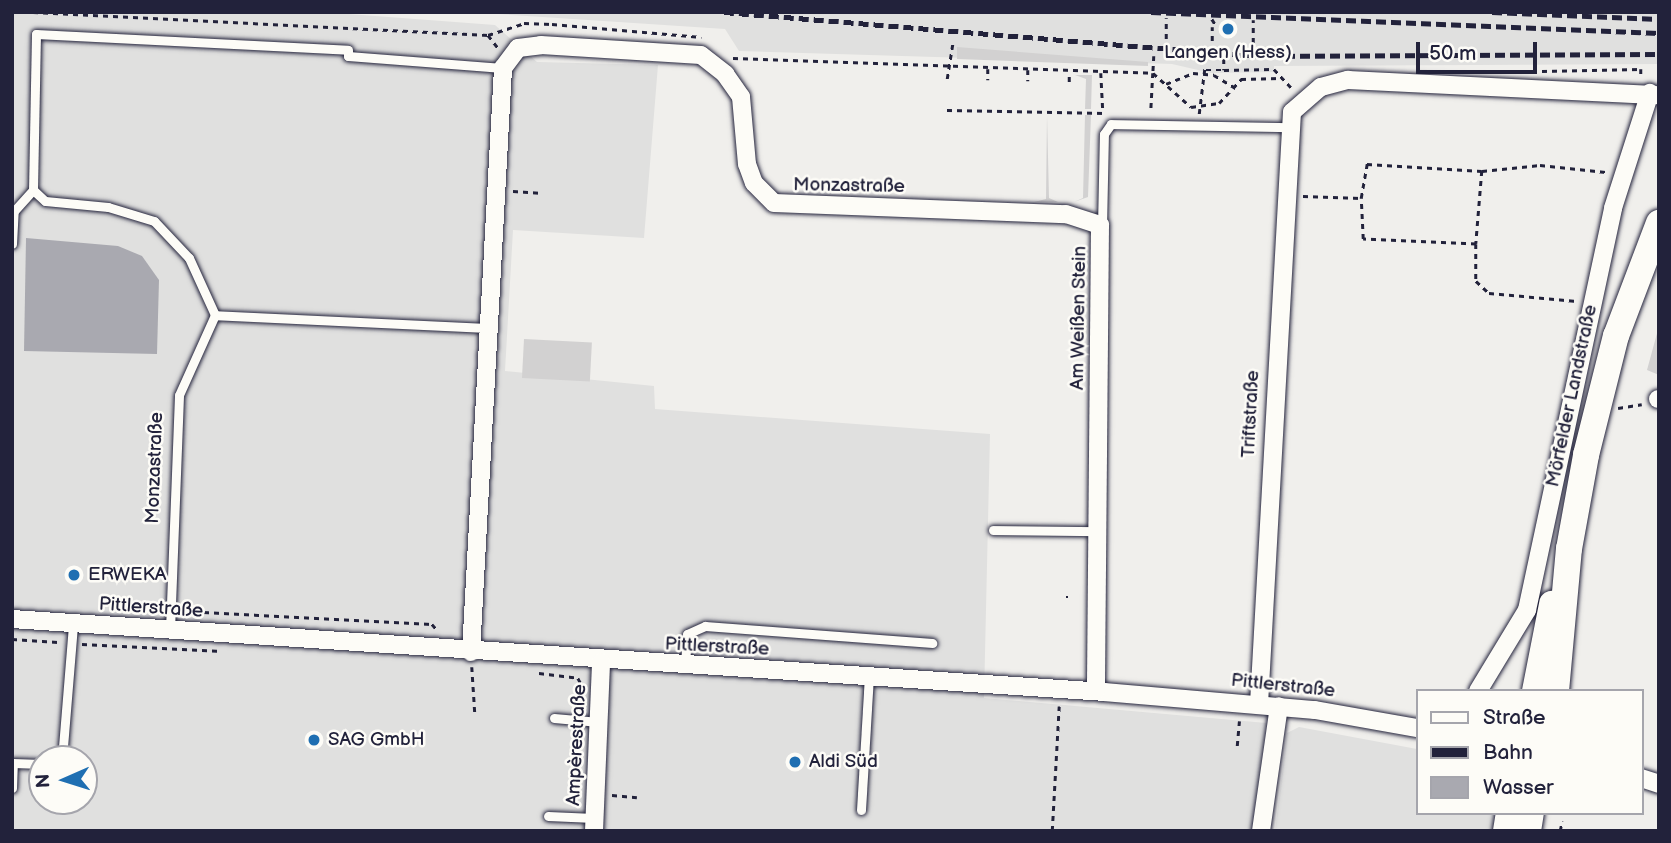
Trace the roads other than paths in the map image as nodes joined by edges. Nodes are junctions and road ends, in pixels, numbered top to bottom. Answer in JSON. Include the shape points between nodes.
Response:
{"nodes":[{"id":1,"x":502,"y":68,"type":"junction"},
{"id":2,"x":1654,"y":94,"type":"edge"},
{"id":3,"x":1287,"y":127,"type":"junction"},
{"id":4,"x":33,"y":190,"type":"junction"},
{"id":5,"x":1659,"y":223,"type":"edge"},
{"id":6,"x":1102,"y":229,"type":"junction"},
{"id":7,"x":12,"y":244,"type":"edge"},
{"id":8,"x":215,"y":316,"type":"junction"},
{"id":9,"x":488,"y":328,"type":"junction"},
{"id":10,"x":992,"y":530,"type":"dead end"},
{"id":11,"x":1097,"y":531,"type":"junction"},
{"id":12,"x":1569,"y":549,"type":"junction"},
{"id":13,"x":12,"y":620,"type":"edge"},
{"id":14,"x":73,"y":624,"type":"junction"},
{"id":15,"x":170,"y":631,"type":"junction"},
{"id":16,"x":932,"y":643,"type":"dead end"},
{"id":17,"x":469,"y":655,"type":"junction"},
{"id":18,"x":601,"y":662,"type":"junction"},
{"id":19,"x":685,"y":666,"type":"junction"},
{"id":20,"x":869,"y":676,"type":"junction"},
{"id":21,"x":1479,"y":689,"type":"edge"},
{"id":22,"x":1535,"y":689,"type":"edge"},
{"id":23,"x":1556,"y":689,"type":"edge"},
{"id":24,"x":1096,"y":691,"type":"junction"},
{"id":25,"x":1250,"y":703,"type":"junction"},
{"id":26,"x":1279,"y":706,"type":"junction"},
{"id":27,"x":554,"y":718,"type":"dead end"},
{"id":28,"x":599,"y":722,"type":"junction"},
{"id":29,"x":1416,"y":727,"type":"edge"},
{"id":30,"x":63,"y":745,"type":"edge"},
{"id":31,"x":28,"y":764,"type":"edge"},
{"id":32,"x":12,"y":788,"type":"edge"},
{"id":33,"x":861,"y":810,"type":"dead end"},
{"id":34,"x":548,"y":816,"type":"dead end"},
{"id":35,"x":594,"y":824,"type":"edge"},
{"id":36,"x":1261,"y":831,"type":"edge"}],
"edges":[{"from":1,"to":4,"type":"lane","via":[[348,56],[348,50],[36,34]]},
{"from":1,"to":6,"type":"street","name":"Monzastraße","via":[[518,48],[541,45],[701,55],[725,74],[741,97],[747,164],[754,183],[774,203],[1066,214],[1089,218]]},
{"from":1,"to":9,"type":"street"},
{"from":2,"to":3,"type":"street","via":[[1348,80],[1329,83],[1304,100]]},
{"from":2,"to":21,"type":"street","name":"Mörfelder Landstraße","via":[[1623,174],[1527,610]]},
{"from":3,"to":6,"type":"lane","name":"Am Weißen Stein","via":[[1111,124],[1104,134]]},
{"from":3,"to":25,"type":"street","name":"Triftstraße"},
{"from":4,"to":7,"type":"lane","via":[[14,211]]},
{"from":4,"to":8,"type":"lane","via":[[45,201],[108,207],[154,221],[189,258]]},
{"from":5,"to":12,"type":"main road","name":"Mörfelder Landstraße","via":[[1616,336]]},
{"from":6,"to":11,"type":"street","name":"Am Weißen Stein"},
{"from":8,"to":9,"type":"lane"},
{"from":8,"to":15,"type":"lane","name":"Monzastraße","via":[[179,395]]},
{"from":9,"to":17,"type":"street"},
{"from":10,"to":11,"type":"lane"},
{"from":11,"to":24,"type":"street","name":"Am Weißen Stein"},
{"from":12,"to":22,"type":"main road","name":"Mörfelder Landstraße"},
{"from":12,"to":23,"type":"main road","name":"Mörfelder Landstraße"},
{"from":13,"to":14,"type":"street","name":"Pittlerstraße"},
{"from":14,"to":15,"type":"street","name":"Pittlerstraße"},
{"from":14,"to":30,"type":"lane"},
{"from":15,"to":17,"type":"street","name":"Pittlerstraße"},
{"from":16,"to":19,"type":"lane","via":[[705,626],[687,635]]},
{"from":17,"to":18,"type":"street","name":"Pittlerstraße"},
{"from":18,"to":19,"type":"street","name":"Pittlerstraße"},
{"from":18,"to":28,"type":"street","name":"Ampèrestraße"},
{"from":19,"to":20,"type":"street","name":"Pittlerstraße"},
{"from":20,"to":24,"type":"street","name":"Pittlerstraße"},
{"from":20,"to":33,"type":"lane"},
{"from":24,"to":25,"type":"street","name":"Pittlerstraße"},
{"from":25,"to":26,"type":"street","name":"Pittlerstraße"},
{"from":26,"to":29,"type":"street","name":"Pittlerstraße"},
{"from":26,"to":36,"type":"street"},
{"from":27,"to":28,"type":"lane"},
{"from":28,"to":35,"type":"street","name":"Ampèrestraße"},
{"from":31,"to":32,"type":"lane","via":[[13,763]]},
{"from":34,"to":35,"type":"lane"}]}
